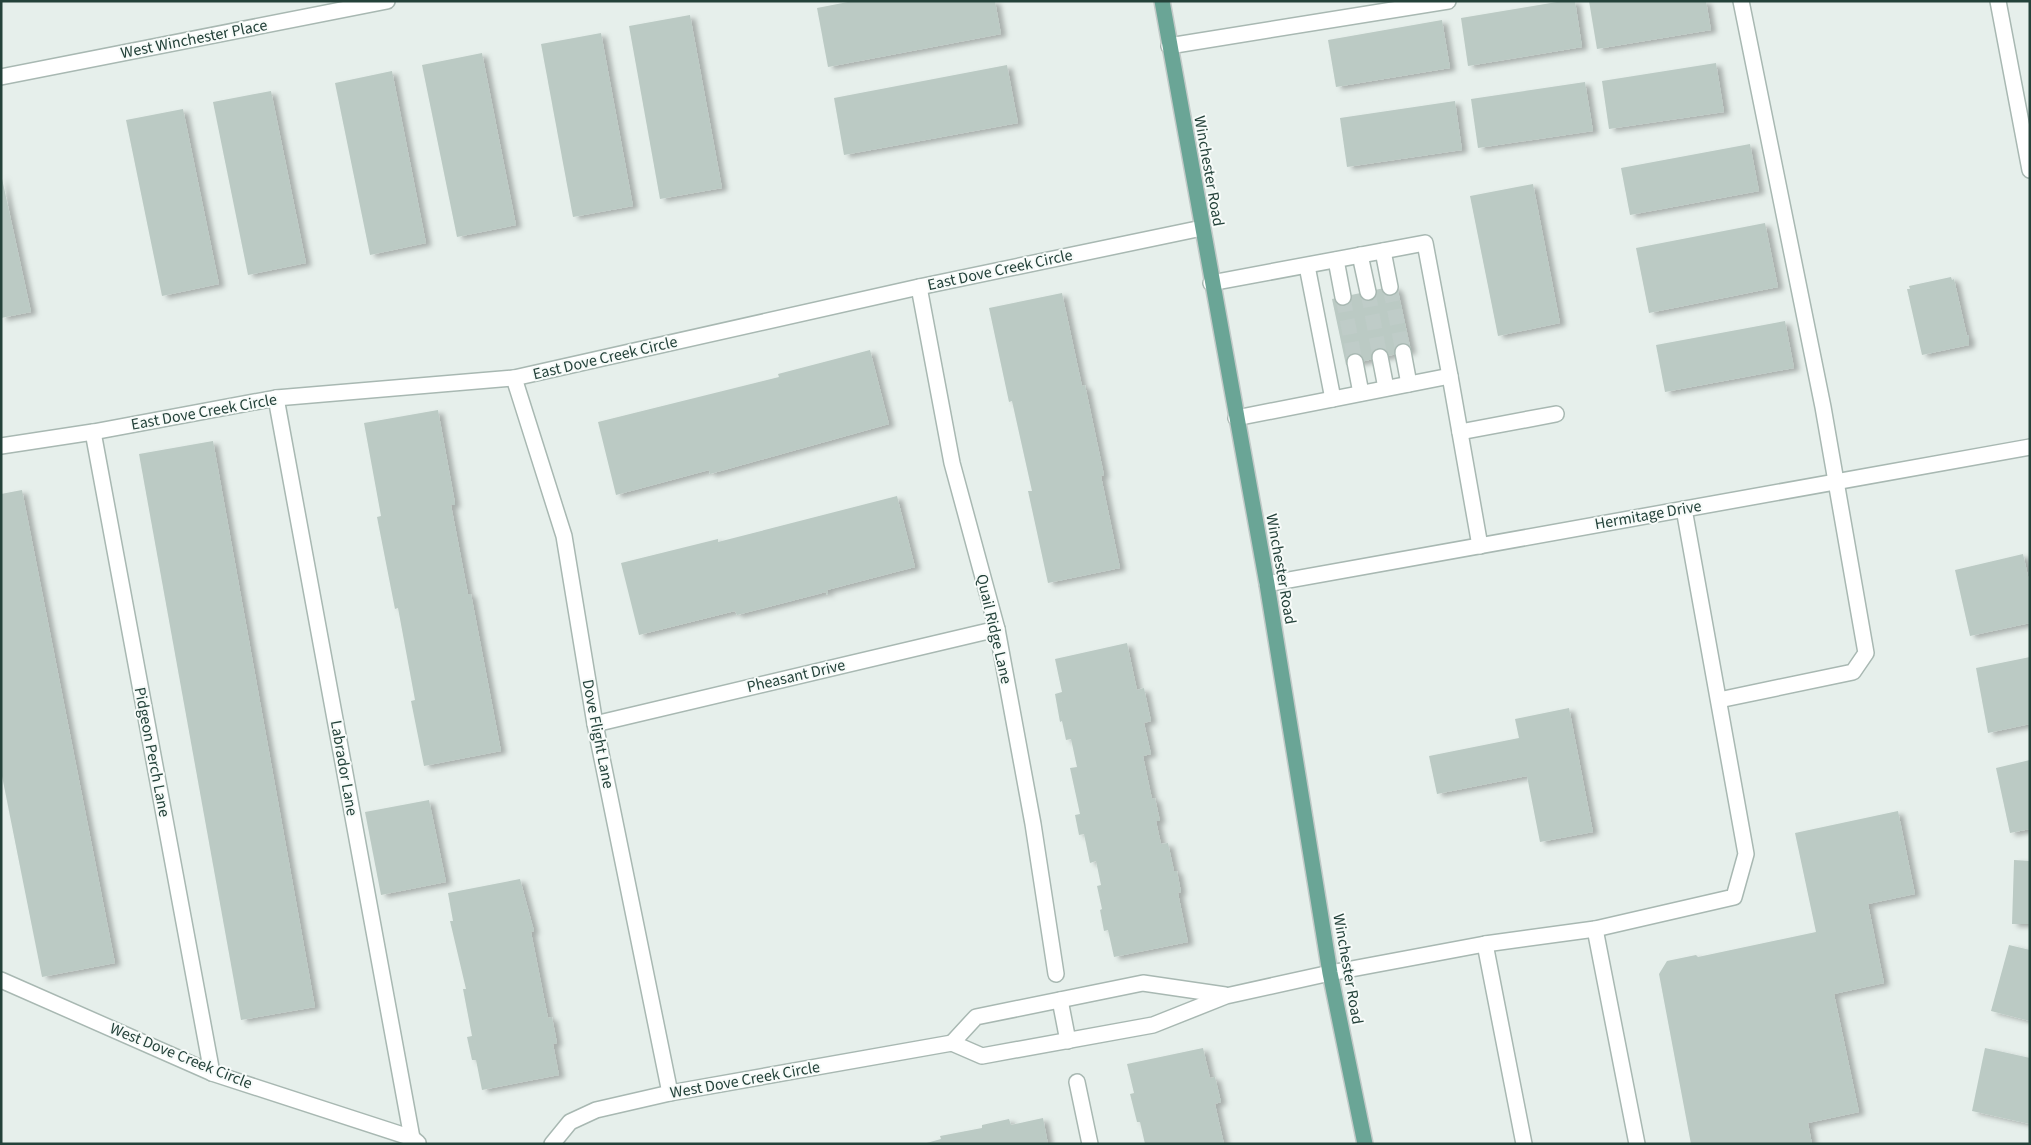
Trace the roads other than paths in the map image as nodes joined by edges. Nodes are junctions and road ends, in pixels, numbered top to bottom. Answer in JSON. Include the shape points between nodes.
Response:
{"nodes":[{"id":1,"x":388,"y":1,"type":"edge"},
{"id":2,"x":1162,"y":1,"type":"edge"},
{"id":3,"x":1448,"y":1,"type":"edge"},
{"id":4,"x":1740,"y":1,"type":"edge"},
{"id":5,"x":1998,"y":1,"type":"edge"},
{"id":6,"x":1170,"y":46,"type":"junction"},
{"id":7,"x":1,"y":77,"type":"edge"},
{"id":8,"x":2030,"y":170,"type":"edge"},
{"id":9,"x":1202,"y":228,"type":"junction"},
{"id":10,"x":1383,"y":251,"type":"junction"},
{"id":11,"x":1360,"y":256,"type":"junction"},
{"id":12,"x":1336,"y":260,"type":"junction"},
{"id":13,"x":1307,"y":266,"type":"junction"},
{"id":14,"x":1211,"y":283,"type":"junction"},
{"id":15,"x":919,"y":287,"type":"junction"},
{"id":16,"x":1390,"y":287,"type":"tunnel mouth"},
{"id":17,"x":1368,"y":292,"type":"tunnel mouth"},
{"id":18,"x":1343,"y":297,"type":"tunnel mouth"},
{"id":19,"x":1403,"y":352,"type":"tunnel mouth"},
{"id":20,"x":1380,"y":357,"type":"tunnel mouth"},
{"id":21,"x":1355,"y":362,"type":"tunnel mouth"},
{"id":22,"x":1450,"y":376,"type":"junction"},
{"id":23,"x":514,"y":378,"type":"junction"},
{"id":24,"x":1409,"y":384,"type":"junction"},
{"id":25,"x":1386,"y":388,"type":"junction"},
{"id":26,"x":1361,"y":393,"type":"junction"},
{"id":27,"x":276,"y":398,"type":"junction"},
{"id":28,"x":1333,"y":399,"type":"junction"},
{"id":29,"x":1556,"y":414,"type":"dead end"},
{"id":30,"x":1236,"y":418,"type":"junction"},
{"id":31,"x":93,"y":432,"type":"junction"},
{"id":32,"x":1460,"y":432,"type":"junction"},
{"id":33,"x":1,"y":446,"type":"edge"},
{"id":34,"x":2030,"y":447,"type":"edge"},
{"id":35,"x":1836,"y":482,"type":"junction"},
{"id":36,"x":1684,"y":509,"type":"junction"},
{"id":37,"x":1480,"y":546,"type":"junction"},
{"id":38,"x":1267,"y":584,"type":"junction"},
{"id":39,"x":997,"y":629,"type":"junction"},
{"id":40,"x":1719,"y":700,"type":"junction"},
{"id":41,"x":595,"y":724,"type":"junction"},
{"id":42,"x":1595,"y":928,"type":"junction"},
{"id":43,"x":1485,"y":944,"type":"junction"},
{"id":44,"x":1330,"y":973,"type":"junction"},
{"id":45,"x":1056,"y":974,"type":"dead end"},
{"id":46,"x":1,"y":980,"type":"edge"},
{"id":47,"x":1226,"y":996,"type":"junction"},
{"id":48,"x":1060,"y":1000,"type":"junction"},
{"id":49,"x":1068,"y":1040,"type":"junction"},
{"id":50,"x":952,"y":1043,"type":"junction"},
{"id":51,"x":212,"y":1073,"type":"junction"},
{"id":52,"x":1078,"y":1082,"type":"dead end"},
{"id":53,"x":670,"y":1093,"type":"junction"},
{"id":54,"x":415,"y":1141,"type":"edge"},
{"id":55,"x":552,"y":1144,"type":"edge"},
{"id":56,"x":1090,"y":1144,"type":"edge"},
{"id":57,"x":1365,"y":1144,"type":"edge"},
{"id":58,"x":1524,"y":1144,"type":"edge"},
{"id":59,"x":1637,"y":1144,"type":"edge"}],
"edges":[{"from":1,"to":7,"type":"street","name":"West Winchester Place"},
{"from":2,"to":6,"type":"main road","name":"Winchester Road"},
{"from":3,"to":6,"type":"street"},
{"from":4,"to":35,"type":"street"},
{"from":5,"to":8,"type":"street"},
{"from":6,"to":9,"type":"main road","name":"Winchester Road"},
{"from":9,"to":14,"type":"main road","name":"Winchester Road"},
{"from":9,"to":15,"type":"street","name":"East Dove Creek Circle"},
{"from":10,"to":11,"type":"street"},
{"from":10,"to":16,"type":"street"},
{"from":10,"to":22,"type":"street","via":[[1425,243]]},
{"from":11,"to":12,"type":"street"},
{"from":11,"to":17,"type":"street"},
{"from":12,"to":13,"type":"street"},
{"from":12,"to":18,"type":"street"},
{"from":13,"to":14,"type":"street"},
{"from":13,"to":28,"type":"street"},
{"from":14,"to":30,"type":"main road","name":"Winchester Road"},
{"from":15,"to":23,"type":"street","name":"East Dove Creek Circle"},
{"from":15,"to":39,"type":"street","name":"Quail Ridge Lane","via":[[952,463]]},
{"from":19,"to":24,"type":"street"},
{"from":20,"to":25,"type":"street"},
{"from":21,"to":26,"type":"street"},
{"from":22,"to":24,"type":"street"},
{"from":22,"to":32,"type":"street"},
{"from":23,"to":27,"type":"street","name":"East Dove Creek Circle"},
{"from":23,"to":41,"type":"street","name":"Dove Flight Lane","via":[[564,536]]},
{"from":24,"to":25,"type":"street"},
{"from":25,"to":26,"type":"street"},
{"from":26,"to":28,"type":"street"},
{"from":27,"to":31,"type":"street","name":"East Dove Creek Circle"},
{"from":27,"to":54,"type":"street","name":"Labrador Lane"},
{"from":28,"to":30,"type":"street"},
{"from":29,"to":32,"type":"street"},
{"from":30,"to":38,"type":"main road","name":"Winchester Road"},
{"from":31,"to":33,"type":"street","name":"East Dove Creek Circle"},
{"from":31,"to":51,"type":"street","name":"Pidgeon Perch Lane"},
{"from":32,"to":37,"type":"street"},
{"from":34,"to":35,"type":"street","name":"Hermitage Drive"},
{"from":35,"to":36,"type":"street","name":"Hermitage Drive"},
{"from":35,"to":40,"type":"street","via":[[1866,653],[1853,672]]},
{"from":36,"to":37,"type":"street","name":"Hermitage Drive"},
{"from":36,"to":40,"type":"street"},
{"from":37,"to":38,"type":"street","name":"Hermitage Drive"},
{"from":38,"to":44,"type":"main road","name":"Winchester Road"},
{"from":39,"to":41,"type":"street","name":"Pheasant Drive"},
{"from":39,"to":45,"type":"street","name":"Quail Ridge Lane","via":[[1033,824]]},
{"from":40,"to":42,"type":"street","via":[[1746,854],[1734,897]]},
{"from":41,"to":53,"type":"street","name":"Dove Flight Lane"},
{"from":42,"to":43,"type":"street"},
{"from":42,"to":59,"type":"street"},
{"from":43,"to":44,"type":"street"},
{"from":43,"to":58,"type":"street"},
{"from":44,"to":47,"type":"street"},
{"from":44,"to":57,"type":"main road","name":"Winchester Road"},
{"from":46,"to":51,"type":"street","name":"West Dove Creek Circle"},
{"from":47,"to":48,"type":"street","via":[[1143,983]]},
{"from":47,"to":49,"type":"street","via":[[1153,1025]]},
{"from":48,"to":49,"type":"street"},
{"from":48,"to":50,"type":"street","via":[[976,1017]]},
{"from":49,"to":50,"type":"street","via":[[982,1056]]},
{"from":50,"to":53,"type":"street","name":"West Dove Creek Circle"},
{"from":51,"to":54,"type":"street","name":"West Dove Creek Circle"},
{"from":52,"to":56,"type":"street"},
{"from":53,"to":55,"type":"street","name":"West Dove Creek Circle","via":[[596,1110],[570,1122]]}]}
